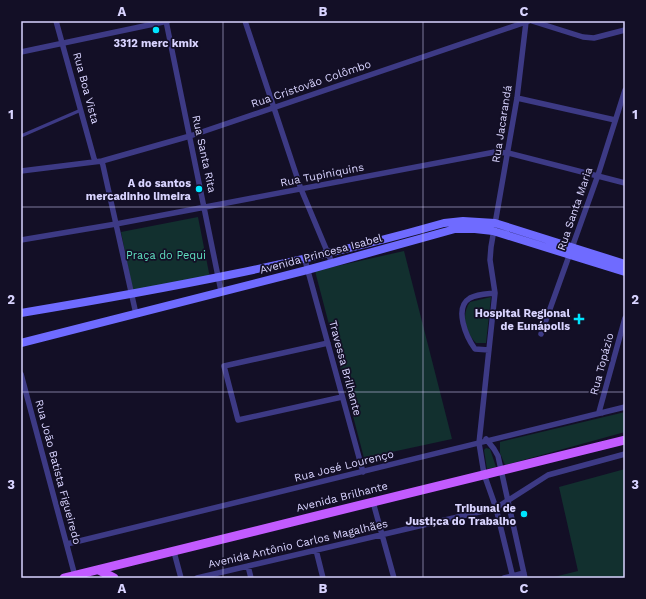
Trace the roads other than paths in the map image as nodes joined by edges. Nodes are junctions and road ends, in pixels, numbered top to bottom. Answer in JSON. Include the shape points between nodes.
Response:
{"nodes":[{"id":1,"x":56,"y":21,"type":"edge"},
{"id":2,"x":166,"y":21,"type":"edge"},
{"id":3,"x":245,"y":21,"type":"edge"},
{"id":4,"x":532,"y":21,"type":"edge"},
{"id":5,"x":527,"y":22,"type":"edge"},
{"id":6,"x":625,"y":30,"type":"edge"},
{"id":7,"x":63,"y":44,"type":"junction"},
{"id":8,"x":21,"y":52,"type":"edge"},
{"id":9,"x":625,"y":90,"type":"edge"},
{"id":10,"x":517,"y":98,"type":"junction"},
{"id":11,"x":274,"y":108,"type":"junction"},
{"id":12,"x":81,"y":110,"type":"junction"},
{"id":13,"x":615,"y":120,"type":"junction"},
{"id":14,"x":21,"y":136,"type":"edge"},
{"id":15,"x":190,"y":136,"type":"junction"},
{"id":16,"x":508,"y":153,"type":"junction"},
{"id":17,"x":98,"y":161,"type":"junction"},
{"id":18,"x":21,"y":171,"type":"edge"},
{"id":19,"x":598,"y":175,"type":"junction"},
{"id":20,"x":625,"y":183,"type":"edge"},
{"id":21,"x":301,"y":189,"type":"junction"},
{"id":22,"x":205,"y":208,"type":"junction"},
{"id":23,"x":116,"y":224,"type":"junction"},
{"id":24,"x":494,"y":227,"type":"junction"},
{"id":25,"x":21,"y":240,"type":"edge"},
{"id":26,"x":570,"y":252,"type":"junction"},
{"id":27,"x":329,"y":254,"type":"junction"},
{"id":28,"x":305,"y":260,"type":"junction"},
{"id":29,"x":332,"y":263,"type":"junction"},
{"id":30,"x":625,"y":264,"type":"edge"},
{"id":31,"x":268,"y":268,"type":"junction"},
{"id":32,"x":307,"y":270,"type":"junction"},
{"id":33,"x":625,"y":272,"type":"edge"},
{"id":34,"x":218,"y":278,"type":"junction"},
{"id":35,"x":271,"y":278,"type":"junction"},
{"id":36,"x":221,"y":291,"type":"junction"},
{"id":37,"x":495,"y":293,"type":"junction"},
{"id":38,"x":131,"y":294,"type":"junction"},
{"id":39,"x":21,"y":313,"type":"edge"},
{"id":40,"x":136,"y":314,"type":"junction"},
{"id":41,"x":625,"y":318,"type":"edge"},
{"id":42,"x":541,"y":334,"type":"dead end"},
{"id":43,"x":21,"y":343,"type":"edge"},
{"id":44,"x":328,"y":343,"type":"junction"},
{"id":45,"x":489,"y":350,"type":"junction"},
{"id":46,"x":21,"y":374,"type":"edge"},
{"id":47,"x":342,"y":397,"type":"junction"},
{"id":48,"x":625,"y":408,"type":"edge"},
{"id":49,"x":602,"y":413,"type":"junction"},
{"id":50,"x":479,"y":434,"type":"junction"},
{"id":51,"x":625,"y":440,"type":"edge"},
{"id":52,"x":487,"y":441,"type":"junction"},
{"id":53,"x":479,"y":443,"type":"junction"},
{"id":54,"x":625,"y":454,"type":"edge"},
{"id":55,"x":501,"y":470,"type":"junction"},
{"id":56,"x":362,"y":472,"type":"junction"},
{"id":57,"x":484,"y":474,"type":"junction"},
{"id":58,"x":506,"y":500,"type":"junction"},
{"id":59,"x":373,"y":502,"type":"junction"},
{"id":60,"x":496,"y":508,"type":"junction"},
{"id":61,"x":382,"y":535,"type":"junction"},
{"id":62,"x":67,"y":544,"type":"junction"},
{"id":63,"x":316,"y":550,"type":"junction"},
{"id":64,"x":174,"y":552,"type":"junction"},
{"id":65,"x":248,"y":566,"type":"junction"},
{"id":66,"x":99,"y":570,"type":"junction"},
{"id":67,"x":74,"y":576,"type":"junction"},
{"id":68,"x":524,"y":576,"type":"edge"},
{"id":69,"x":513,"y":577,"type":"edge"},
{"id":70,"x":64,"y":578,"type":"edge"},
{"id":71,"x":114,"y":578,"type":"edge"},
{"id":72,"x":181,"y":578,"type":"edge"},
{"id":73,"x":197,"y":578,"type":"edge"},
{"id":74,"x":251,"y":578,"type":"edge"},
{"id":75,"x":322,"y":578,"type":"edge"},
{"id":76,"x":394,"y":578,"type":"edge"},
{"id":77,"x":504,"y":578,"type":"edge"}],
"edges":[{"from":1,"to":7,"type":"street","name":"Rua Boa Vista"},
{"from":2,"to":7,"type":"street"},
{"from":2,"to":15,"type":"street","name":"Rua Santa Rita"},
{"from":3,"to":11,"type":"street"},
{"from":4,"to":6,"type":"street","via":[[570,34],[594,38]]},
{"from":5,"to":10,"type":"street","name":"Rua Jacarandá"},
{"from":5,"to":11,"type":"street","name":"Rua Cristovão Colômbo"},
{"from":7,"to":8,"type":"street"},
{"from":7,"to":12,"type":"street","name":"Rua Boa Vista"},
{"from":9,"to":13,"type":"street","name":"Rua Santa Maria"},
{"from":10,"to":13,"type":"street"},
{"from":10,"to":16,"type":"street","name":"Rua Jacarandá"},
{"from":11,"to":15,"type":"street","name":"Rua Cristovão Colômbo"},
{"from":11,"to":21,"type":"street"},
{"from":12,"to":14,"type":"lane"},
{"from":12,"to":17,"type":"street","name":"Rua Boa Vista"},
{"from":13,"to":19,"type":"street","name":"Rua Santa Maria"},
{"from":15,"to":17,"type":"street","name":"Rua Cristovão Colômbo"},
{"from":15,"to":22,"type":"street","name":"Rua Santa Rita"},
{"from":16,"to":19,"type":"street","name":"Rua Tupiniquins"},
{"from":16,"to":21,"type":"street","name":"Rua Tupiniquins","via":[[495,152]]},
{"from":16,"to":24,"type":"street","name":"Rua Jacarandá"},
{"from":17,"to":18,"type":"street","name":"Rua Cristovão Colômbo"},
{"from":17,"to":23,"type":"street","name":"Rua Boa Vista"},
{"from":19,"to":20,"type":"street","name":"Rua Tupiniquins"},
{"from":19,"to":26,"type":"street","name":"Rua Santa Maria"},
{"from":21,"to":22,"type":"street","name":"Rua Tupiniquins"},
{"from":21,"to":27,"type":"street"},
{"from":22,"to":23,"type":"street","name":"Rua Tupiniquins"},
{"from":22,"to":34,"type":"street","name":"Rua Santa Rita"},
{"from":23,"to":25,"type":"street","name":"Rua Tupiniquins"},
{"from":23,"to":38,"type":"street","name":"Rua Boa Vista"},
{"from":24,"to":26,"type":"main road","name":"Avenida Princesa Isabel"},
{"from":24,"to":27,"type":"main road","name":"Avenida Princesa Isabel","via":[[463,221],[444,223]]},
{"from":24,"to":29,"type":"main road","name":"Avenida Princesa Isabel","via":[[442,232]]},
{"from":24,"to":37,"type":"street","name":"Rua Jacarandá","via":[[490,260]]},
{"from":26,"to":30,"type":"main road","name":"Avenida Princesa Isabel"},
{"from":26,"to":33,"type":"main road","name":"Avenida Princesa Isabel"},
{"from":26,"to":42,"type":"street","name":"Rua Santa Maria"},
{"from":27,"to":28,"type":"main road","name":"Avenida Princesa Isabel"},
{"from":27,"to":29,"type":"street"},
{"from":28,"to":31,"type":"main road","name":"Avenida Princesa Isabel"},
{"from":28,"to":32,"type":"street","name":"Travessa Brilhante"},
{"from":29,"to":32,"type":"main road","name":"Avenida Princesa Isabel"},
{"from":31,"to":34,"type":"main road","name":"Avenida Princesa Isabel"},
{"from":31,"to":35,"type":"main road"},
{"from":32,"to":35,"type":"main road","name":"Avenida Princesa Isabel"},
{"from":32,"to":44,"type":"street","name":"Travessa Brilhante"},
{"from":34,"to":36,"type":"street","name":"Rua Santa Rita"},
{"from":34,"to":38,"type":"main road","name":"Avenida Princesa Isabel"},
{"from":35,"to":36,"type":"main road","name":"Avenida Princesa Isabel"},
{"from":36,"to":40,"type":"main road","name":"Avenida Princesa Isabel"},
{"from":37,"to":45,"type":"street","name":"Rua Jacarandá"},
{"from":37,"to":45,"type":"street","via":[[470,298],[463,307],[462,317],[468,340],[475,349]]},
{"from":38,"to":39,"type":"main road","name":"Avenida Princesa Isabel"},
{"from":38,"to":40,"type":"street","name":"Rua Boa Vista"},
{"from":40,"to":43,"type":"main road","name":"Avenida Princesa Isabel"},
{"from":41,"to":49,"type":"street","name":"Rua Topázio","via":[[599,412]]},
{"from":44,"to":47,"type":"street","name":"Travessa Brilhante"},
{"from":44,"to":47,"type":"street","via":[[224,366],[238,420]]},
{"from":45,"to":50,"type":"street","name":"Rua Jacarandá"},
{"from":46,"to":62,"type":"street","name":"Rua João Batista Figueiredo"},
{"from":47,"to":56,"type":"street","name":"Travessa Brilhante"},
{"from":48,"to":49,"type":"street","name":"Rua José Lourenço"},
{"from":49,"to":52,"type":"street","name":"Rua José Lourenço"},
{"from":50,"to":52,"type":"street"},
{"from":50,"to":53,"type":"street","name":"Rua Jacarandá"},
{"from":51,"to":55,"type":"main road","name":"Avenida Brilhante"},
{"from":52,"to":53,"type":"street","name":"Rua José Lourenço"},
{"from":52,"to":55,"type":"street","via":[[496,453]]},
{"from":53,"to":56,"type":"street","name":"Rua José Lourenço"},
{"from":53,"to":57,"type":"street","name":"Rua Jacarandá"},
{"from":54,"to":58,"type":"street","via":[[553,473]]},
{"from":55,"to":57,"type":"main road","name":"Avenida Brilhante"},
{"from":55,"to":58,"type":"street"},
{"from":56,"to":62,"type":"street","name":"Rua José Lourenço"},
{"from":57,"to":59,"type":"main road","name":"Avenida Brilhante"},
{"from":57,"to":60,"type":"street","name":"Rua Jacarandá"},
{"from":58,"to":60,"type":"street"},
{"from":58,"to":68,"type":"street"},
{"from":59,"to":61,"type":"street"},
{"from":59,"to":64,"type":"main road","name":"Avenida Brilhante"},
{"from":60,"to":61,"type":"street","name":"Avenida Antônio Carlos Magalhães"},
{"from":60,"to":69,"type":"street","name":"Rua Jacarandá"},
{"from":61,"to":63,"type":"street","name":"Avenida Antônio Carlos Magalhães"},
{"from":61,"to":76,"type":"street"},
{"from":62,"to":67,"type":"street","name":"Rua João Batista Figueiredo"},
{"from":63,"to":65,"type":"street","name":"Avenida Antônio Carlos Magalhães"},
{"from":63,"to":75,"type":"street"},
{"from":64,"to":66,"type":"main road","name":"Avenida Brilhante"},
{"from":64,"to":72,"type":"street"},
{"from":65,"to":73,"type":"street","name":"Avenida Antônio Carlos Magalhães"},
{"from":65,"to":74,"type":"street"},
{"from":66,"to":67,"type":"main road","name":"Avenida Brilhante"},
{"from":66,"to":71,"type":"main road"},
{"from":67,"to":70,"type":"main road","name":"Avenida Brilhante"},
{"from":68,"to":69,"type":"street"},
{"from":69,"to":77,"type":"street"}]}
